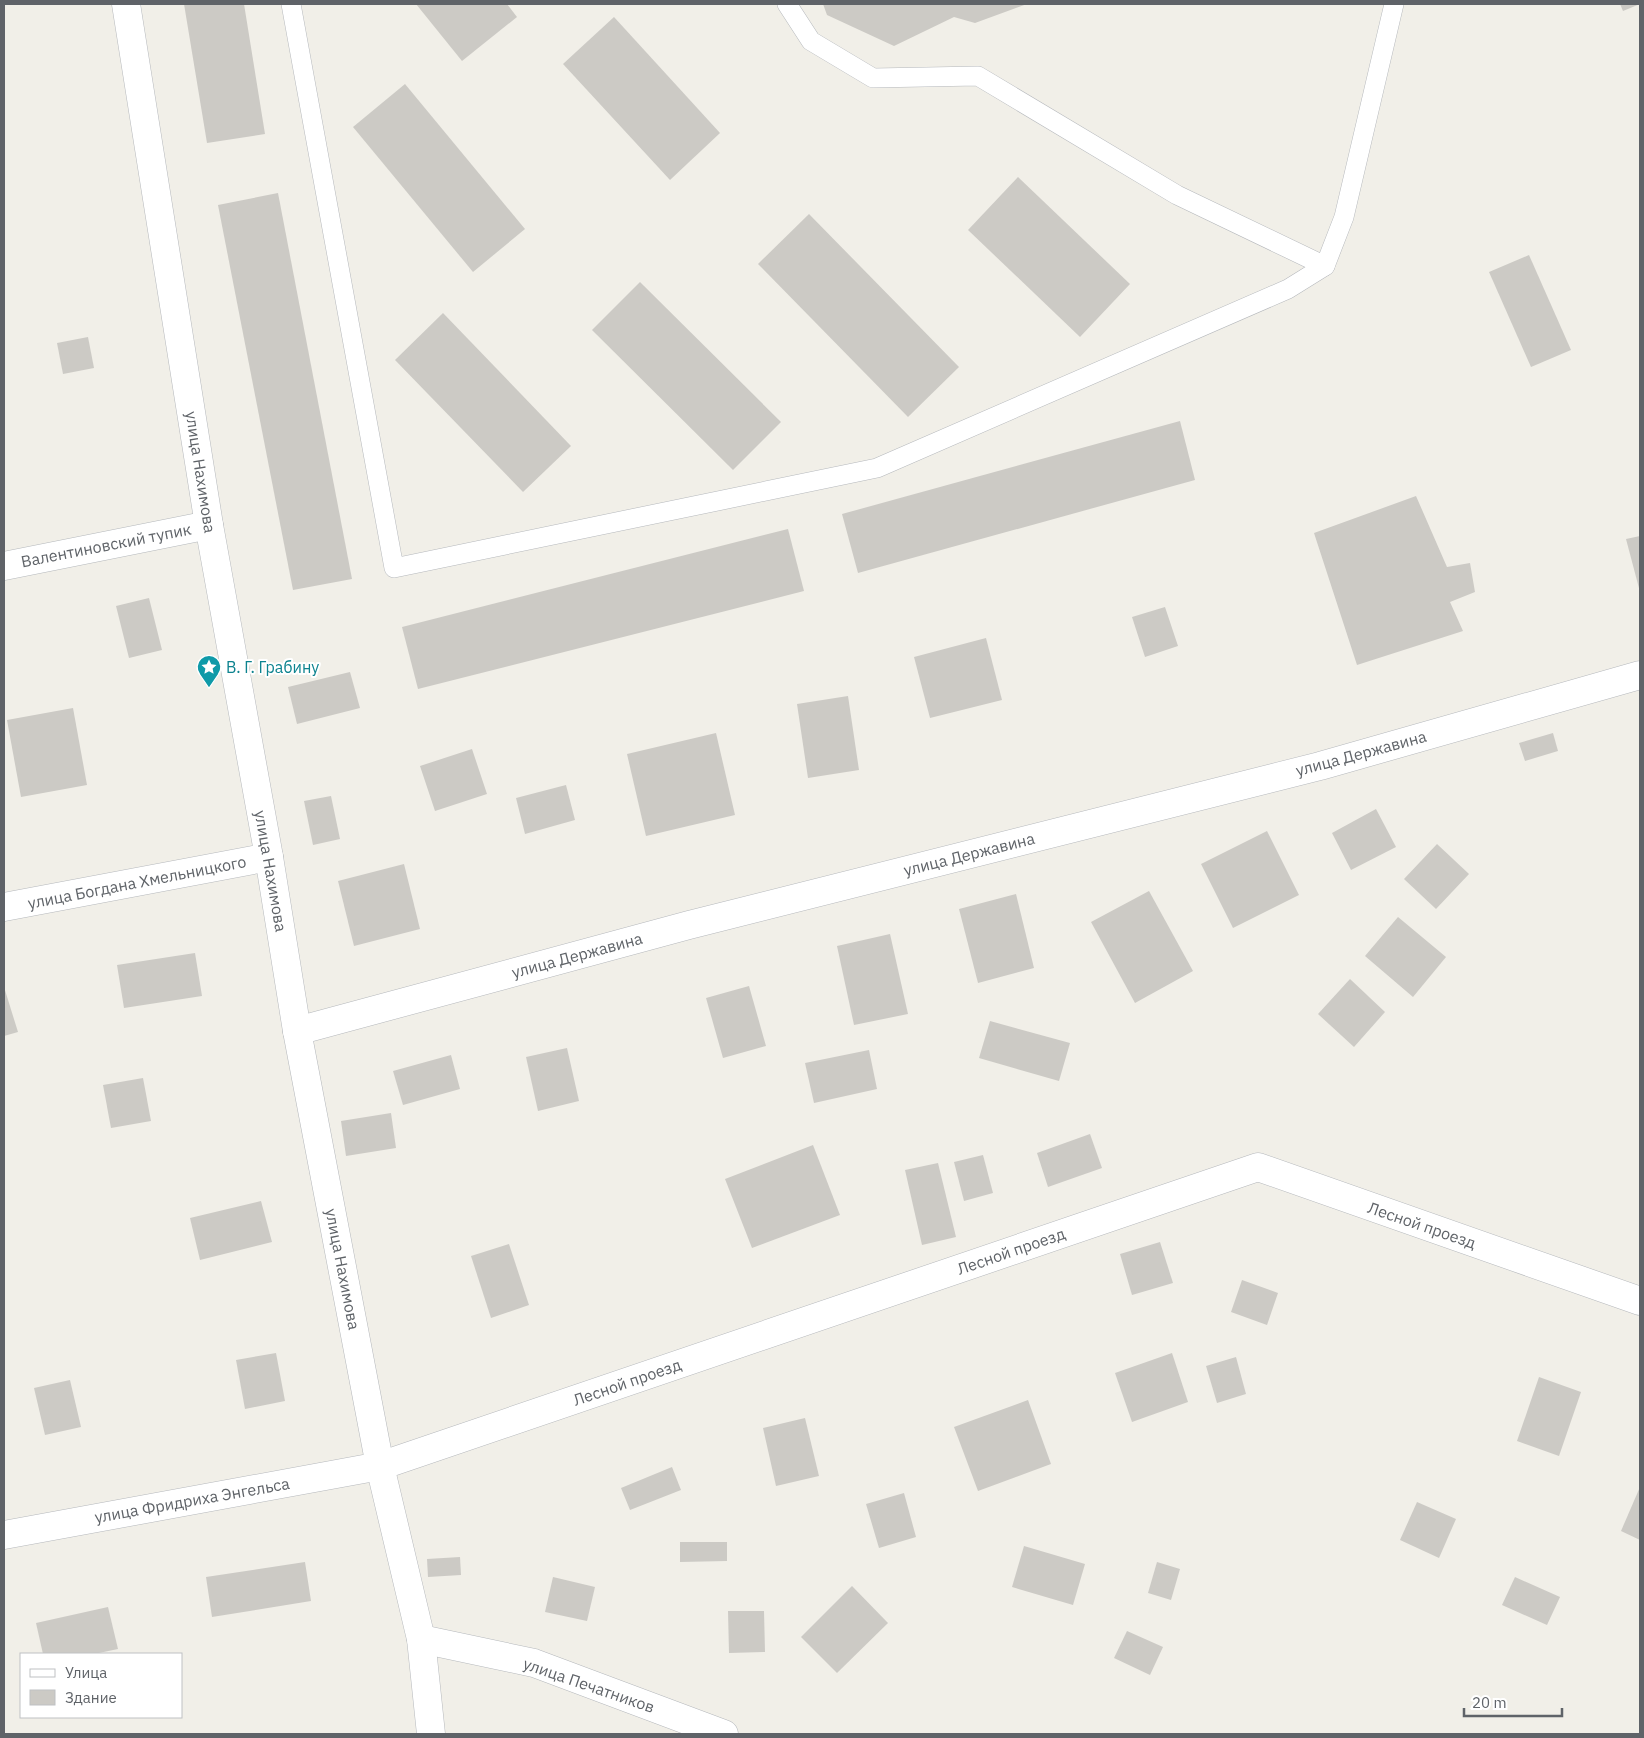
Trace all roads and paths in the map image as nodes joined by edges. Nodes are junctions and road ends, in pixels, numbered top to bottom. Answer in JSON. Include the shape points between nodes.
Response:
{"nodes":[{"id":1,"x":126,"y":4,"type":"edge"},
{"id":2,"x":291,"y":4,"type":"edge"},
{"id":3,"x":786,"y":4,"type":"edge"},
{"id":4,"x":1394,"y":4,"type":"edge"},
{"id":5,"x":1325,"y":266,"type":"junction"},
{"id":6,"x":209,"y":525,"type":"junction"},
{"id":7,"x":4,"y":566,"type":"edge"},
{"id":8,"x":1640,"y":675,"type":"edge"},
{"id":9,"x":270,"y":857,"type":"junction"},
{"id":10,"x":4,"y":907,"type":"edge"},
{"id":11,"x":297,"y":1031,"type":"junction"},
{"id":12,"x":1640,"y":1301,"type":"edge"},
{"id":13,"x":380,"y":1466,"type":"junction"},
{"id":14,"x":4,"y":1535,"type":"edge"},
{"id":15,"x":421,"y":1640,"type":"junction"},
{"id":16,"x":431,"y":1734,"type":"edge"},
{"id":17,"x":724,"y":1734,"type":"edge"}],
"edges":[{"from":1,"to":6,"type":"street","name":"улица Нахимова"},
{"from":2,"to":5,"type":"lane","via":[[394,568],[877,468],[1288,289]]},
{"from":3,"to":5,"type":"lane","via":[[811,41],[873,78],[978,76],[1177,195]]},
{"from":4,"to":5,"type":"lane","via":[[1344,217]]},
{"from":6,"to":7,"type":"street","name":"Валентиновский тупик"},
{"from":6,"to":9,"type":"street","name":"улица Нахимова"},
{"from":8,"to":11,"type":"street","name":"улица Державина","via":[[1320,766],[689,925]]},
{"from":9,"to":10,"type":"street","name":"улица Богдана Хмельницкого"},
{"from":9,"to":11,"type":"street","name":"улица Нахимова"},
{"from":11,"to":13,"type":"street","name":"улица Нахимова"},
{"from":12,"to":13,"type":"street","name":"Лесной проезд","via":[[1258,1167]]},
{"from":13,"to":14,"type":"street","name":"улица Фридриха Энгельса"},
{"from":13,"to":15,"type":"street","name":"улица Нахимова"},
{"from":15,"to":16,"type":"street","name":"улица Нахимова"},
{"from":15,"to":17,"type":"street","name":"улица Печатников","via":[[534,1663]]}]}
